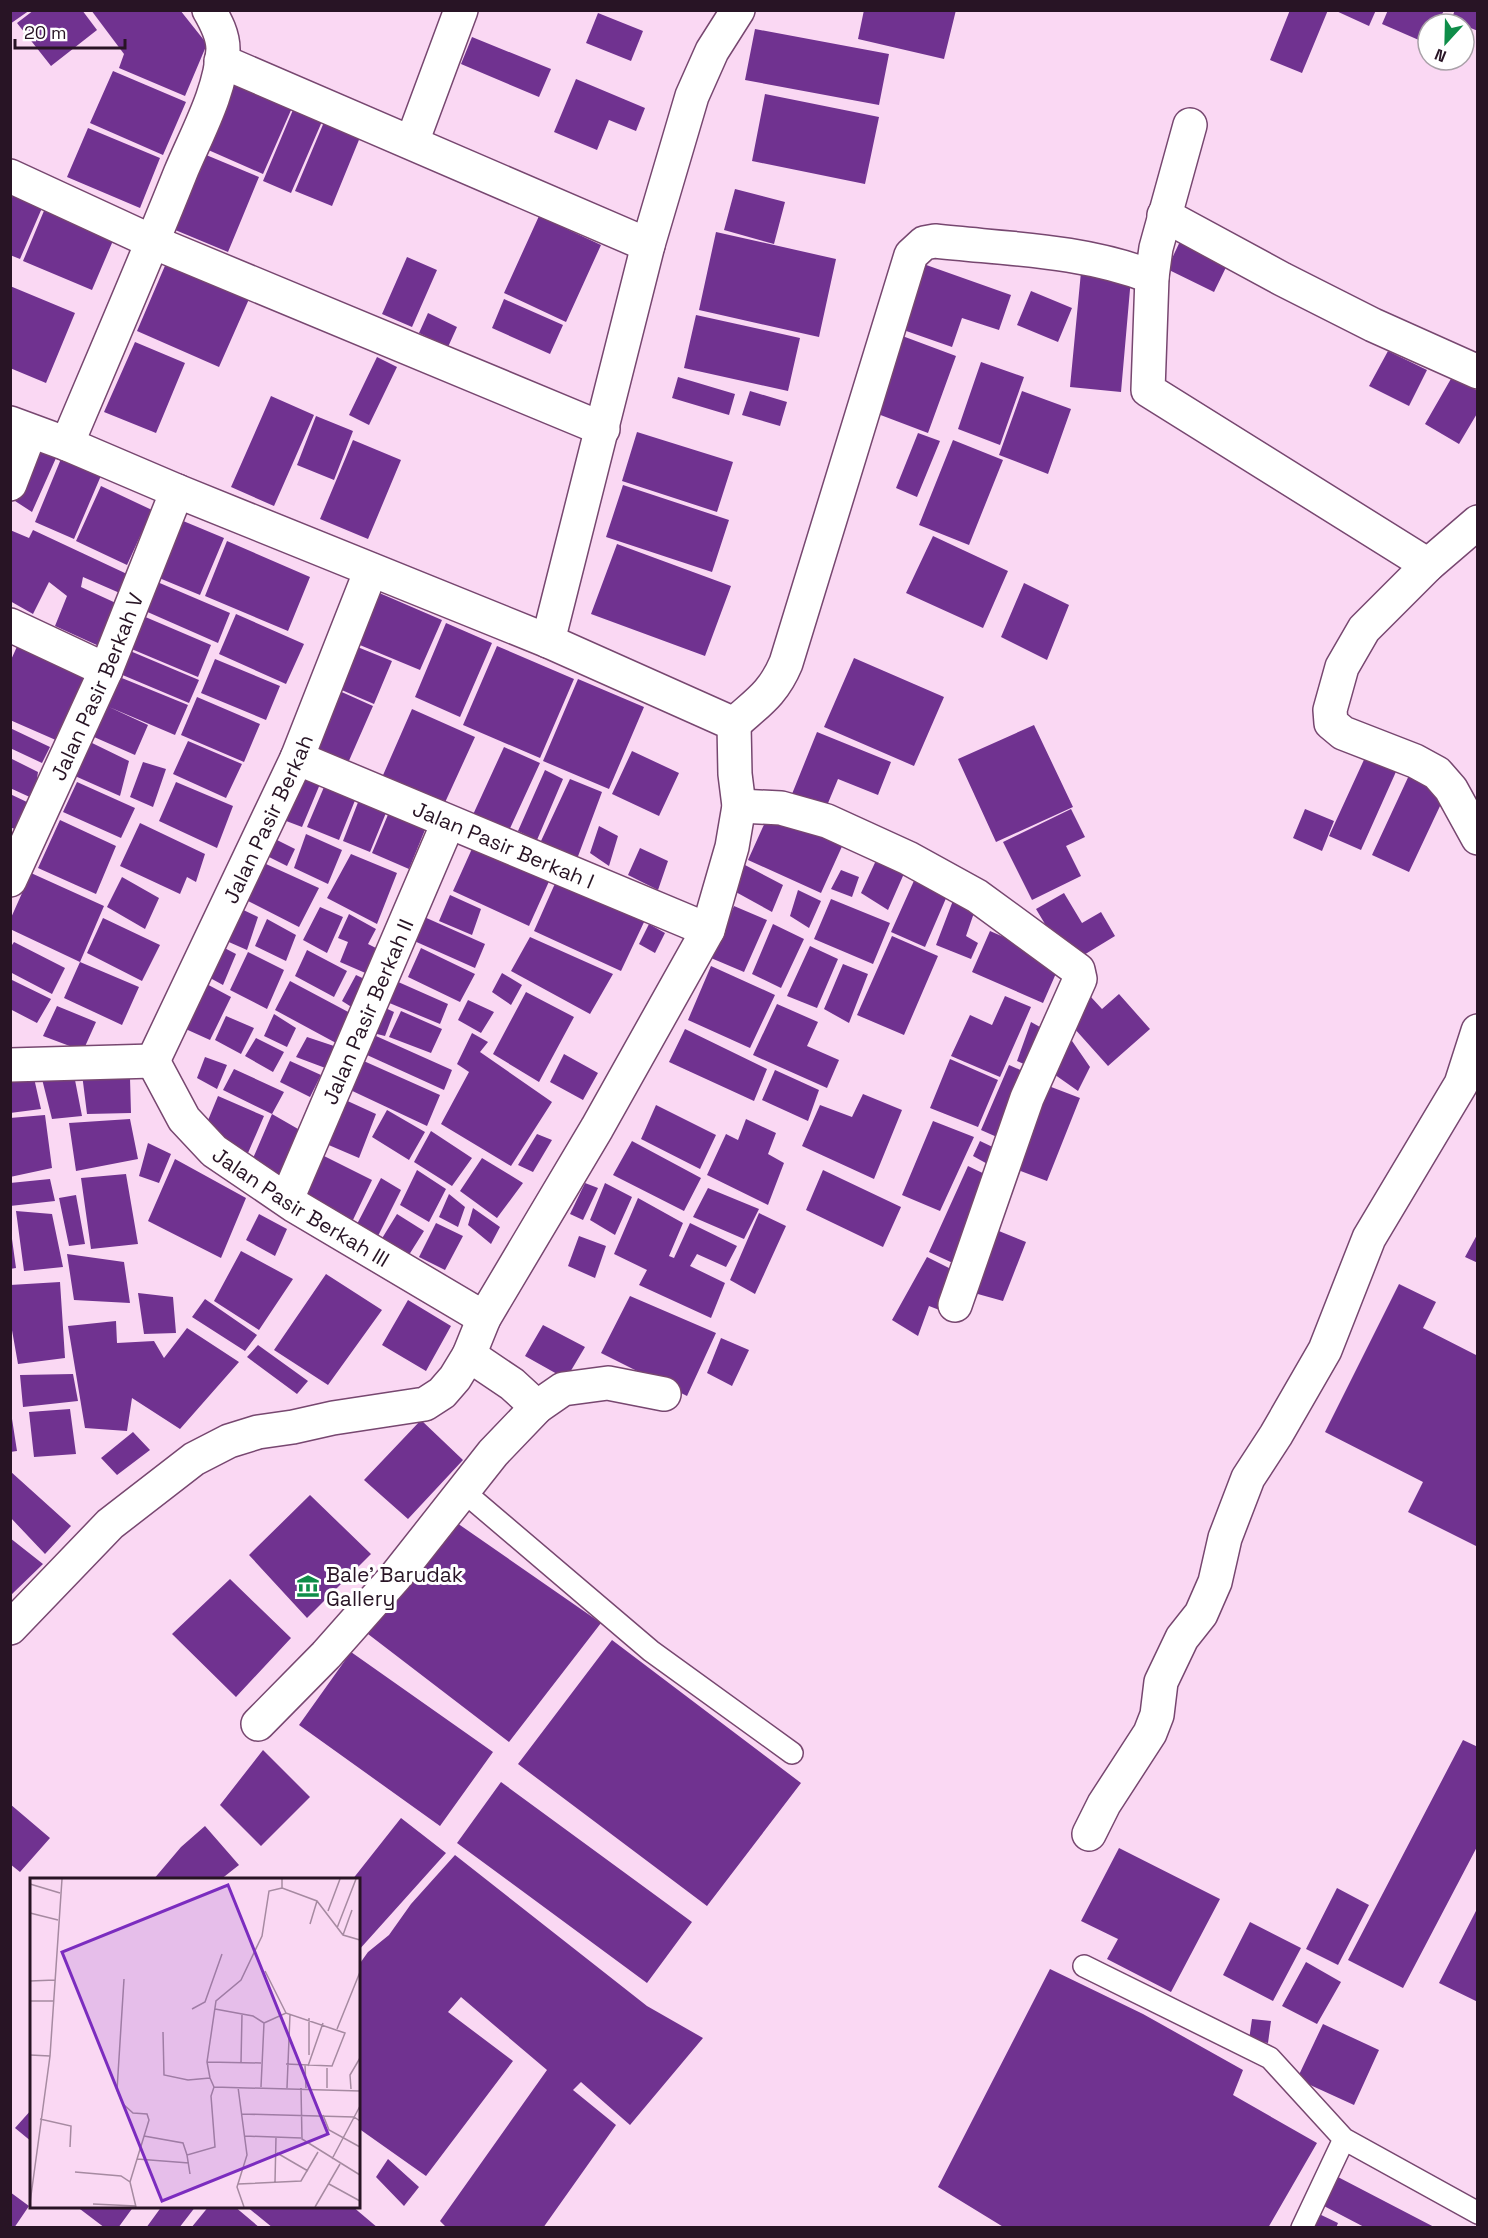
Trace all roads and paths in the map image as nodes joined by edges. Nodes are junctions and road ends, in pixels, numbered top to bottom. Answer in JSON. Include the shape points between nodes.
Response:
{"nodes":[{"id":1,"x":209,"y":10,"type":"edge"},
{"id":2,"x":738,"y":10,"type":"edge"},
{"id":3,"x":457,"y":13,"type":"edge"},
{"id":4,"x":221,"y":61,"type":"junction"},
{"id":5,"x":1190,"y":125,"type":"dead end"},
{"id":6,"x":411,"y":142,"type":"junction"},
{"id":7,"x":10,"y":176,"type":"edge"},
{"id":8,"x":1164,"y":215,"type":"junction"},
{"id":9,"x":153,"y":242,"type":"junction"},
{"id":10,"x":648,"y":245,"type":"junction"},
{"id":11,"x":1152,"y":277,"type":"junction"},
{"id":12,"x":1478,"y":372,"type":"edge"},
{"id":13,"x":20,"y":427,"type":"edge"},
{"id":14,"x":603,"y":429,"type":"junction"},
{"id":15,"x":67,"y":444,"type":"junction"},
{"id":16,"x":10,"y":484,"type":"edge"},
{"id":17,"x":177,"y":491,"type":"junction"},
{"id":18,"x":1478,"y":522,"type":"edge"},
{"id":19,"x":1428,"y":565,"type":"junction"},
{"id":20,"x":371,"y":570,"type":"junction"},
{"id":21,"x":10,"y":625,"type":"edge"},
{"id":22,"x":548,"y":641,"type":"junction"},
{"id":23,"x":106,"y":670,"type":"junction"},
{"id":24,"x":734,"y":724,"type":"junction"},
{"id":25,"x":297,"y":758,"type":"junction"},
{"id":26,"x":739,"y":806,"type":"junction"},
{"id":27,"x":448,"y":823,"type":"junction"},
{"id":28,"x":1478,"y":838,"type":"edge"},
{"id":29,"x":10,"y":880,"type":"edge"},
{"id":30,"x":708,"y":930,"type":"junction"},
{"id":31,"x":1478,"y":1031,"type":"edge"},
{"id":32,"x":153,"y":1061,"type":"junction"},
{"id":33,"x":10,"y":1065,"type":"edge"},
{"id":34,"x":287,"y":1198,"type":"junction"},
{"id":35,"x":956,"y":1305,"type":"dead end"},
{"id":36,"x":484,"y":1318,"type":"junction"},
{"id":37,"x":469,"y":1354,"type":"junction"},
{"id":38,"x":664,"y":1394,"type":"dead end"},
{"id":39,"x":537,"y":1407,"type":"junction"},
{"id":40,"x":463,"y":1491,"type":"junction"},
{"id":41,"x":10,"y":1628,"type":"edge"},
{"id":42,"x":258,"y":1724,"type":"dead end"},
{"id":43,"x":792,"y":1753,"type":"dead end"},
{"id":44,"x":1089,"y":1834,"type":"dead end"},
{"id":45,"x":1084,"y":1966,"type":"dead end"},
{"id":46,"x":1344,"y":2139,"type":"junction"},
{"id":47,"x":1478,"y":2213,"type":"edge"},
{"id":48,"x":1302,"y":2228,"type":"edge"}],
"edges":[{"from":1,"to":4,"type":"street","via":[[219,27]]},
{"from":2,"to":10,"type":"street","via":[[712,51],[692,96]]},
{"from":3,"to":6,"type":"street"},
{"from":4,"to":6,"type":"street"},
{"from":4,"to":9,"type":"street","via":[[211,99]]},
{"from":5,"to":8,"type":"street"},
{"from":6,"to":10,"type":"street"},
{"from":7,"to":9,"type":"street"},
{"from":8,"to":11,"type":"street"},
{"from":8,"to":12,"type":"street","via":[[1373,325]]},
{"from":9,"to":14,"type":"street"},
{"from":9,"to":15,"type":"street"},
{"from":10,"to":14,"type":"street"},
{"from":11,"to":19,"type":"street","via":[[1148,390]]},
{"from":11,"to":24,"type":"street","via":[[1085,257],[935,241],[916,249],[786,663],[778,682]]},
{"from":13,"to":15,"type":"street"},
{"from":13,"to":16,"type":"street"},
{"from":14,"to":22,"type":"street"},
{"from":15,"to":17,"type":"street"},
{"from":17,"to":20,"type":"street"},
{"from":17,"to":23,"type":"street","name":"Jalan Pasir Berkah V"},
{"from":18,"to":19,"type":"street"},
{"from":19,"to":28,"type":"street","via":[[1364,629],[1342,667],[1330,710],[1331,723],[1343,733],[1437,773],[1451,789]]},
{"from":20,"to":22,"type":"street"},
{"from":20,"to":25,"type":"street","name":"Jalan Pasir Berkah"},
{"from":21,"to":23,"type":"street"},
{"from":22,"to":24,"type":"street"},
{"from":23,"to":29,"type":"street","name":"Jalan Pasir Berkah V"},
{"from":24,"to":26,"type":"street"},
{"from":25,"to":27,"type":"street","name":"Jalan Pasir Berkah I"},
{"from":25,"to":32,"type":"street","name":"Jalan Pasir Berkah"},
{"from":26,"to":30,"type":"street","via":[[732,847]]},
{"from":26,"to":35,"type":"street","via":[[781,808],[827,821],[908,858],[977,896],[1078,970],[1080,979],[1027,1098]]},
{"from":27,"to":30,"type":"street","name":"Jalan Pasir Berkah I"},
{"from":27,"to":34,"type":"street","name":"Jalan Pasir Berkah II"},
{"from":30,"to":36,"type":"street"},
{"from":31,"to":44,"type":"street","via":[[1461,1084],[1369,1238],[1324,1350],[1248,1478],[1225,1538],[1215,1582],[1161,1682],[1158,1715],[1150,1733],[1104,1803]]},
{"from":32,"to":33,"type":"street"},
{"from":32,"to":34,"type":"street","name":"Jalan Pasir Berkah III","via":[[184,1119],[214,1151]]},
{"from":34,"to":36,"type":"street","name":"Jalan Pasir Berkah III"},
{"from":36,"to":37,"type":"street"},
{"from":37,"to":39,"type":"street","via":[[513,1384]]},
{"from":37,"to":41,"type":"street","via":[[442,1393],[425,1404],[258,1432],[194,1459],[110,1524]]},
{"from":38,"to":39,"type":"street","via":[[608,1383],[563,1389]]},
{"from":39,"to":40,"type":"street"},
{"from":40,"to":42,"type":"street","via":[[396,1576]]},
{"from":40,"to":43,"type":"lane","via":[[651,1651]]},
{"from":45,"to":46,"type":"lane","via":[[1270,2058]]},
{"from":46,"to":47,"type":"lane"},
{"from":46,"to":48,"type":"lane"}]}
